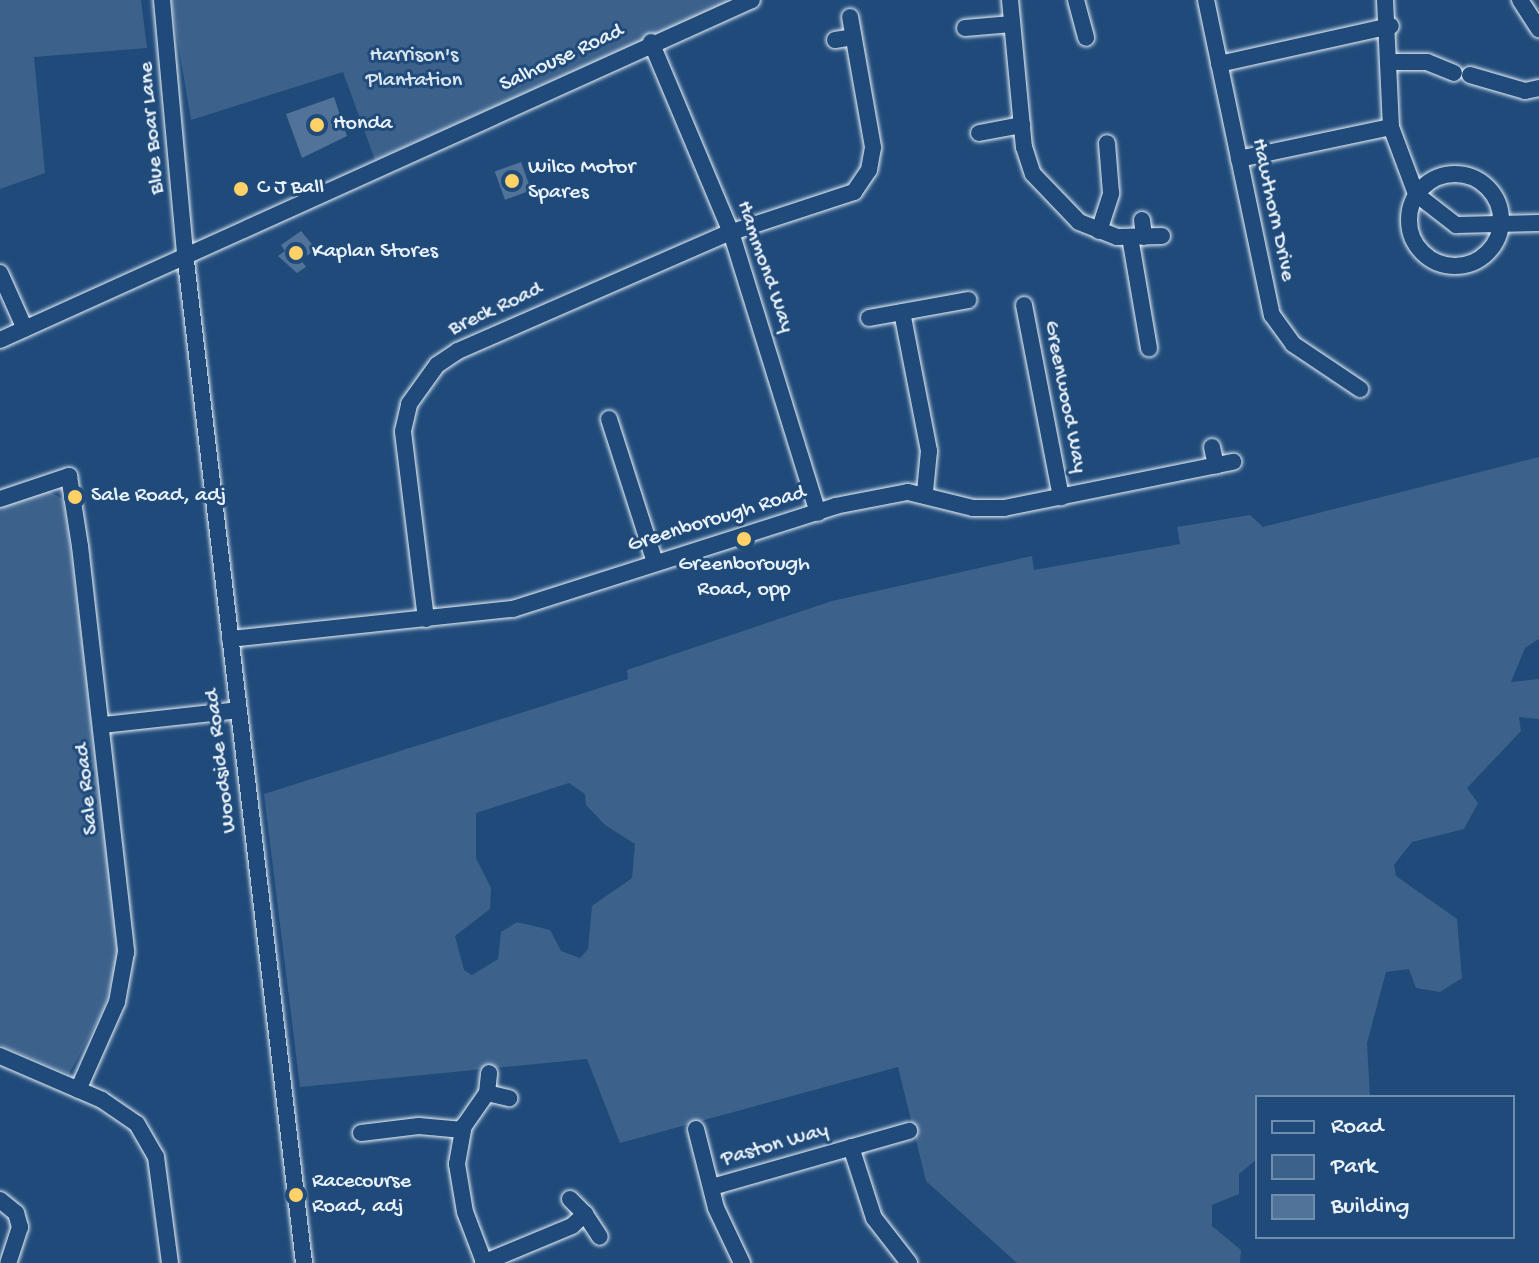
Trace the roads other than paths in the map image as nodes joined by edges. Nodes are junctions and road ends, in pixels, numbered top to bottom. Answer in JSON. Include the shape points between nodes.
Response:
{"nodes":[{"id":1,"x":162,"y":0,"type":"edge"},
{"id":2,"x":752,"y":0,"type":"edge"},
{"id":3,"x":1010,"y":0,"type":"edge"},
{"id":4,"x":1076,"y":0,"type":"edge"},
{"id":5,"x":1206,"y":0,"type":"edge"},
{"id":6,"x":1385,"y":0,"type":"edge"},
{"id":7,"x":1520,"y":0,"type":"edge"},
{"id":8,"x":850,"y":17,"type":"dead end"},
{"id":9,"x":1012,"y":24,"type":"junction"},
{"id":10,"x":1391,"y":26,"type":"junction"},
{"id":11,"x":965,"y":28,"type":"dead end"},
{"id":12,"x":1539,"y":29,"type":"edge"},
{"id":13,"x":853,"y":37,"type":"junction"},
{"id":14,"x":1086,"y":38,"type":"dead end"},
{"id":15,"x":835,"y":40,"type":"dead end"},
{"id":16,"x":651,"y":42,"type":"junction"},
{"id":17,"x":1390,"y":62,"type":"junction"},
{"id":18,"x":1219,"y":64,"type":"junction"},
{"id":19,"x":1539,"y":88,"type":"edge"},
{"id":20,"x":1022,"y":125,"type":"junction"},
{"id":21,"x":1391,"y":127,"type":"junction"},
{"id":22,"x":979,"y":133,"type":"dead end"},
{"id":23,"x":1107,"y":143,"type":"dead end"},
{"id":24,"x":1239,"y":159,"type":"junction"},
{"id":25,"x":1416,"y":194,"type":"junction"},
{"id":26,"x":1539,"y":223,"type":"edge"},
{"id":27,"x":1501,"y":229,"type":"junction"},
{"id":28,"x":1099,"y":231,"type":"junction"},
{"id":29,"x":1139,"y":231,"type":"junction"},
{"id":30,"x":731,"y":232,"type":"junction"},
{"id":31,"x":1162,"y":236,"type":"dead end"},
{"id":32,"x":185,"y":253,"type":"junction"},
{"id":33,"x":0,"y":273,"type":"edge"},
{"id":34,"x":968,"y":300,"type":"dead end"},
{"id":35,"x":1024,"y":305,"type":"dead end"},
{"id":36,"x":902,"y":312,"type":"junction"},
{"id":37,"x":869,"y":318,"type":"dead end"},
{"id":38,"x":25,"y":329,"type":"junction"},
{"id":39,"x":0,"y":340,"type":"edge"},
{"id":40,"x":1149,"y":348,"type":"dead end"},
{"id":41,"x":1360,"y":389,"type":"dead end"},
{"id":42,"x":609,"y":419,"type":"dead end"},
{"id":43,"x":1212,"y":447,"type":"dead end"},
{"id":44,"x":1233,"y":462,"type":"dead end"},
{"id":45,"x":1216,"y":466,"type":"junction"},
{"id":46,"x":925,"y":492,"type":"junction"},
{"id":47,"x":1061,"y":497,"type":"junction"},
{"id":48,"x":0,"y":499,"type":"edge"},
{"id":49,"x":818,"y":513,"type":"junction"},
{"id":50,"x":655,"y":562,"type":"junction"},
{"id":51,"x":426,"y":619,"type":"junction"},
{"id":52,"x":230,"y":639,"type":"junction"},
{"id":53,"x":238,"y":710,"type":"junction"},
{"id":54,"x":103,"y":725,"type":"junction"},
{"id":55,"x":0,"y":1056,"type":"edge"},
{"id":56,"x":489,"y":1073,"type":"dead end"},
{"id":57,"x":78,"y":1090,"type":"junction"},
{"id":58,"x":487,"y":1093,"type":"junction"},
{"id":59,"x":509,"y":1098,"type":"dead end"},
{"id":60,"x":696,"y":1129,"type":"dead end"},
{"id":61,"x":463,"y":1130,"type":"junction"},
{"id":62,"x":909,"y":1131,"type":"dead end"},
{"id":63,"x":361,"y":1133,"type":"dead end"},
{"id":64,"x":851,"y":1147,"type":"junction"},
{"id":65,"x":712,"y":1187,"type":"junction"},
{"id":66,"x":570,"y":1199,"type":"dead end"},
{"id":67,"x":0,"y":1200,"type":"edge"},
{"id":68,"x":585,"y":1214,"type":"junction"},
{"id":69,"x":600,"y":1237,"type":"dead end"},
{"id":70,"x":8,"y":1263,"type":"edge"},
{"id":71,"x":170,"y":1263,"type":"edge"},
{"id":72,"x":304,"y":1263,"type":"edge"},
{"id":73,"x":484,"y":1263,"type":"edge"},
{"id":74,"x":742,"y":1263,"type":"edge"},
{"id":75,"x":909,"y":1263,"type":"edge"}],
"edges":[{"from":1,"to":32,"type":"street","name":"Blue Boar Lane"},
{"from":2,"to":16,"type":"street","name":"Salhouse Road"},
{"from":3,"to":9,"type":"street"},
{"from":4,"to":14,"type":"street"},
{"from":5,"to":18,"type":"street","name":"Hawthorn Drive"},
{"from":6,"to":10,"type":"street"},
{"from":7,"to":12,"type":"street"},
{"from":8,"to":13,"type":"street"},
{"from":9,"to":11,"type":"street"},
{"from":9,"to":20,"type":"street"},
{"from":10,"to":17,"type":"street"},
{"from":10,"to":18,"type":"street"},
{"from":13,"to":15,"type":"street"},
{"from":13,"to":30,"type":"street","name":"Breck Road","via":[[873,147],[862,184]]},
{"from":16,"to":30,"type":"street","name":"Hammond Way"},
{"from":16,"to":32,"type":"street","name":"Salhouse Road"},
{"from":17,"to":19,"type":"street","via":[[1427,62],[1525,91]]},
{"from":17,"to":21,"type":"street"},
{"from":18,"to":24,"type":"street","name":"Hawthorn Drive"},
{"from":20,"to":22,"type":"street"},
{"from":20,"to":28,"type":"street","via":[[1027,160],[1045,191],[1079,222]]},
{"from":21,"to":24,"type":"street"},
{"from":21,"to":25,"type":"street"},
{"from":23,"to":28,"type":"street","via":[[1111,193]]},
{"from":24,"to":41,"type":"street","name":"Hawthorn Drive","via":[[1277,325],[1293,344]]},
{"from":25,"to":27,"type":"street","via":[[1456,225]]},
{"from":25,"to":27,"type":"street","via":[[1439,176],[1477,179],[1497,200]]},
{"from":25,"to":27,"type":"street","via":[[1409,230],[1423,254],[1439,264],[1478,260]]},
{"from":26,"to":27,"type":"street"},
{"from":28,"to":29,"type":"street"},
{"from":29,"to":31,"type":"street"},
{"from":29,"to":40,"type":"street"},
{"from":30,"to":49,"type":"street","name":"Hammond Way"},
{"from":30,"to":51,"type":"street","name":"Breck Road","via":[[437,365],[409,404],[403,431]]},
{"from":32,"to":38,"type":"street","name":"Salhouse Road"},
{"from":32,"to":52,"type":"street","name":"Woodside Road"},
{"from":33,"to":38,"type":"street"},
{"from":34,"to":36,"type":"street"},
{"from":35,"to":47,"type":"street","name":"Greenwood Way"},
{"from":36,"to":37,"type":"street"},
{"from":36,"to":46,"type":"street","via":[[929,451]]},
{"from":38,"to":39,"type":"street","name":"Salhouse Road"},
{"from":42,"to":50,"type":"street"},
{"from":43,"to":45,"type":"street"},
{"from":44,"to":45,"type":"street","name":"Greenborough Road"},
{"from":45,"to":47,"type":"street","name":"Greenborough Road"},
{"from":46,"to":47,"type":"street","name":"Greenborough Road","via":[[988,509]]},
{"from":46,"to":49,"type":"street","name":"Greenborough Road"},
{"from":48,"to":54,"type":"street","name":"Sale Road","via":[[68,473]]},
{"from":49,"to":50,"type":"street","name":"Greenborough Road"},
{"from":50,"to":51,"type":"street","name":"Greenborough Road","via":[[513,609]]},
{"from":51,"to":52,"type":"street","name":"Greenborough Road"},
{"from":52,"to":53,"type":"street","name":"Woodside Road"},
{"from":53,"to":54,"type":"street"},
{"from":53,"to":72,"type":"street","name":"Woodside Road"},
{"from":54,"to":57,"type":"street","name":"Sale Road","via":[[126,952],[122,988]]},
{"from":55,"to":57,"type":"street"},
{"from":56,"to":58,"type":"street"},
{"from":57,"to":71,"type":"street","via":[[122,1111],[148,1139]]},
{"from":58,"to":59,"type":"street"},
{"from":58,"to":61,"type":"street"},
{"from":60,"to":65,"type":"street"},
{"from":61,"to":63,"type":"street","via":[[419,1126]]},
{"from":61,"to":73,"type":"street","via":[[458,1185]]},
{"from":62,"to":64,"type":"street","name":"Paston Way"},
{"from":64,"to":65,"type":"street","name":"Paston Way"},
{"from":64,"to":75,"type":"street","name":"Paston Way","via":[[874,1218]]},
{"from":65,"to":74,"type":"street"},
{"from":66,"to":68,"type":"street"},
{"from":67,"to":70,"type":"street","via":[[16,1213],[20,1227]]},
{"from":68,"to":69,"type":"street"},
{"from":68,"to":73,"type":"street","via":[[572,1226]]}]}
